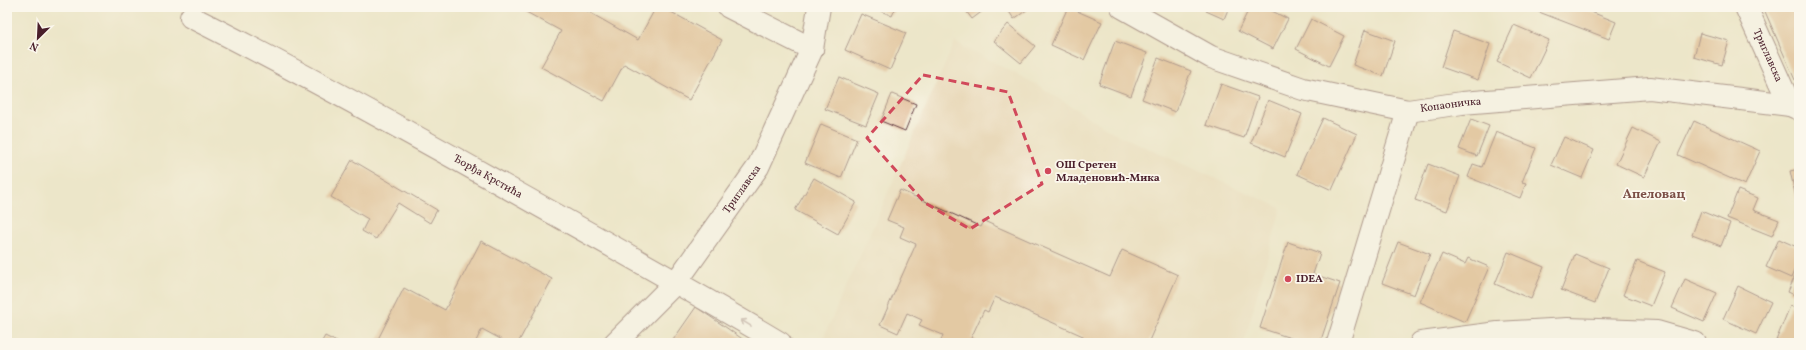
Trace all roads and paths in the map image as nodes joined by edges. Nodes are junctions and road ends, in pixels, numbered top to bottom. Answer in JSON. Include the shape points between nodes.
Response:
{"nodes":[{"id":1,"x":730,"y":7,"type":"edge"},
{"id":2,"x":819,"y":7,"type":"edge"},
{"id":3,"x":1122,"y":7,"type":"edge"},
{"id":4,"x":1746,"y":7,"type":"edge"},
{"id":5,"x":191,"y":17,"type":"dead end"},
{"id":6,"x":812,"y":49,"type":"junction"},
{"id":7,"x":1795,"y":107,"type":"edge"},
{"id":8,"x":1408,"y":111,"type":"junction"},
{"id":9,"x":677,"y":281,"type":"junction"},
{"id":10,"x":615,"y":343,"type":"edge"},
{"id":11,"x":780,"y":343,"type":"edge"},
{"id":12,"x":1338,"y":343,"type":"edge"},
{"id":13,"x":1421,"y":343,"type":"edge"},
{"id":14,"x":1695,"y":343,"type":"edge"}],
"edges":[{"from":1,"to":6,"type":"street"},
{"from":2,"to":6,"type":"street","name":"Триглавска"},
{"from":3,"to":8,"type":"street","name":"Копаоничка","via":[[1211,57],[1303,89]]},
{"from":4,"to":7,"type":"street","name":"Триглавска"},
{"from":5,"to":9,"type":"street","name":"Ђорђа Крстића","via":[[348,99]]},
{"from":6,"to":9,"type":"street","name":"Триглавска","via":[[758,167]]},
{"from":7,"to":8,"type":"street","name":"Копаоничка","via":[[1650,88],[1462,103]]},
{"from":8,"to":12,"type":"street"},
{"from":9,"to":10,"type":"street","name":"Триглавска"},
{"from":11,"to":9,"type":"street","name":"Ђорђа Крстића","one_way":true},
{"from":13,"to":14,"type":"street","via":[[1498,333],[1568,329],[1657,332]]}]}
